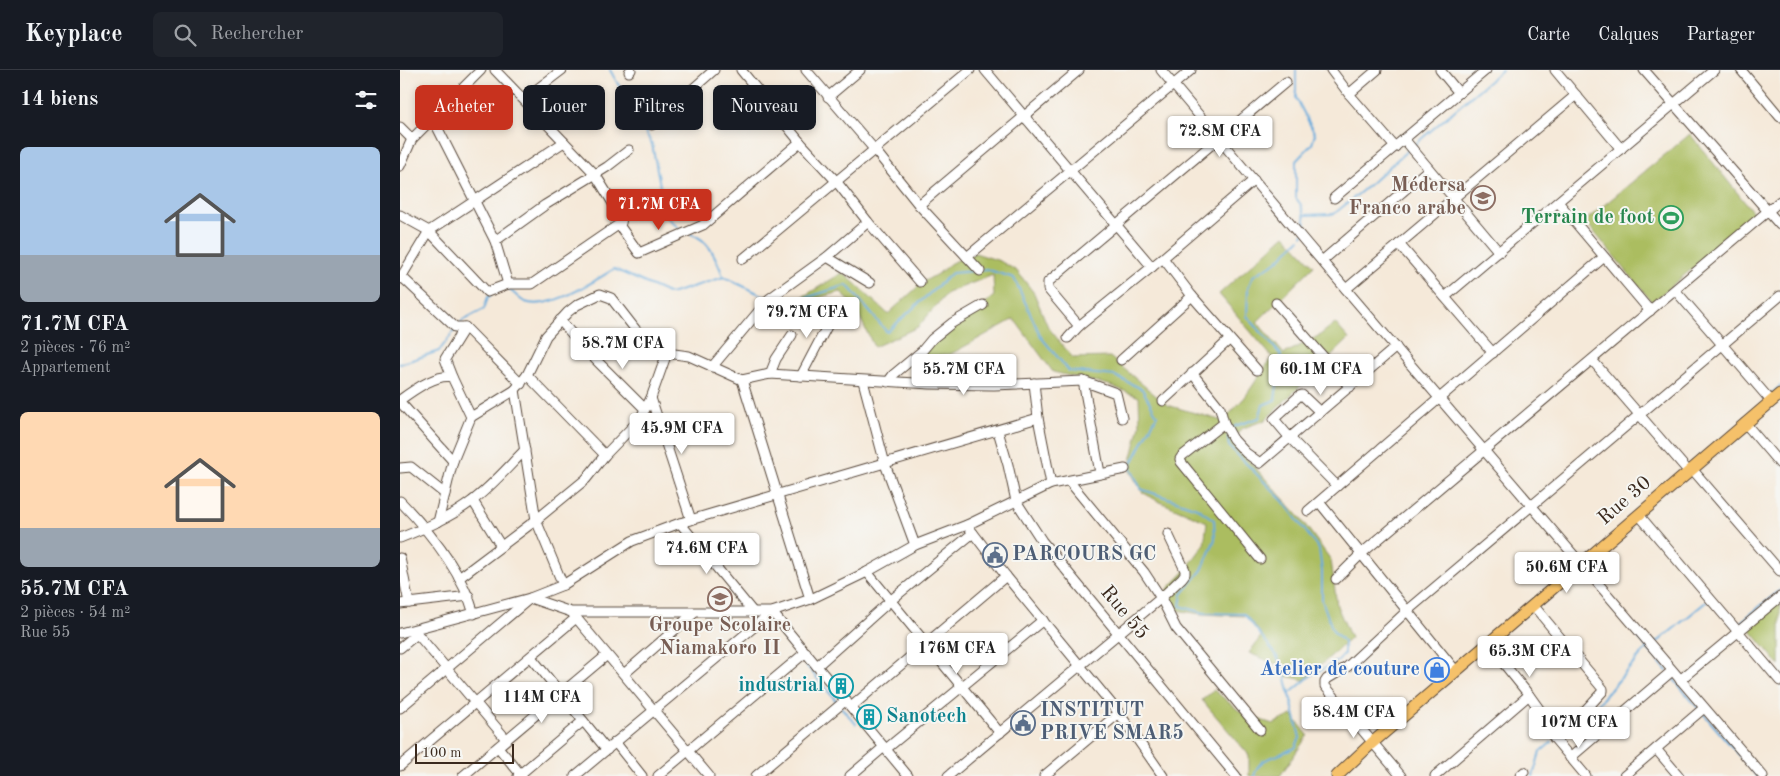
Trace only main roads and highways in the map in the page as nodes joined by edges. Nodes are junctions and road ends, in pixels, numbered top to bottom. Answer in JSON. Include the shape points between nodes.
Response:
{"nodes":[{"id":1,"x":1776,"y":397,"type":"edge"},
{"id":2,"x":1337,"y":776,"type":"edge"}],
"edges":[{"from":1,"to":2,"type":"main road","name":"Rue 30","via":[[1372,742]]}]}
